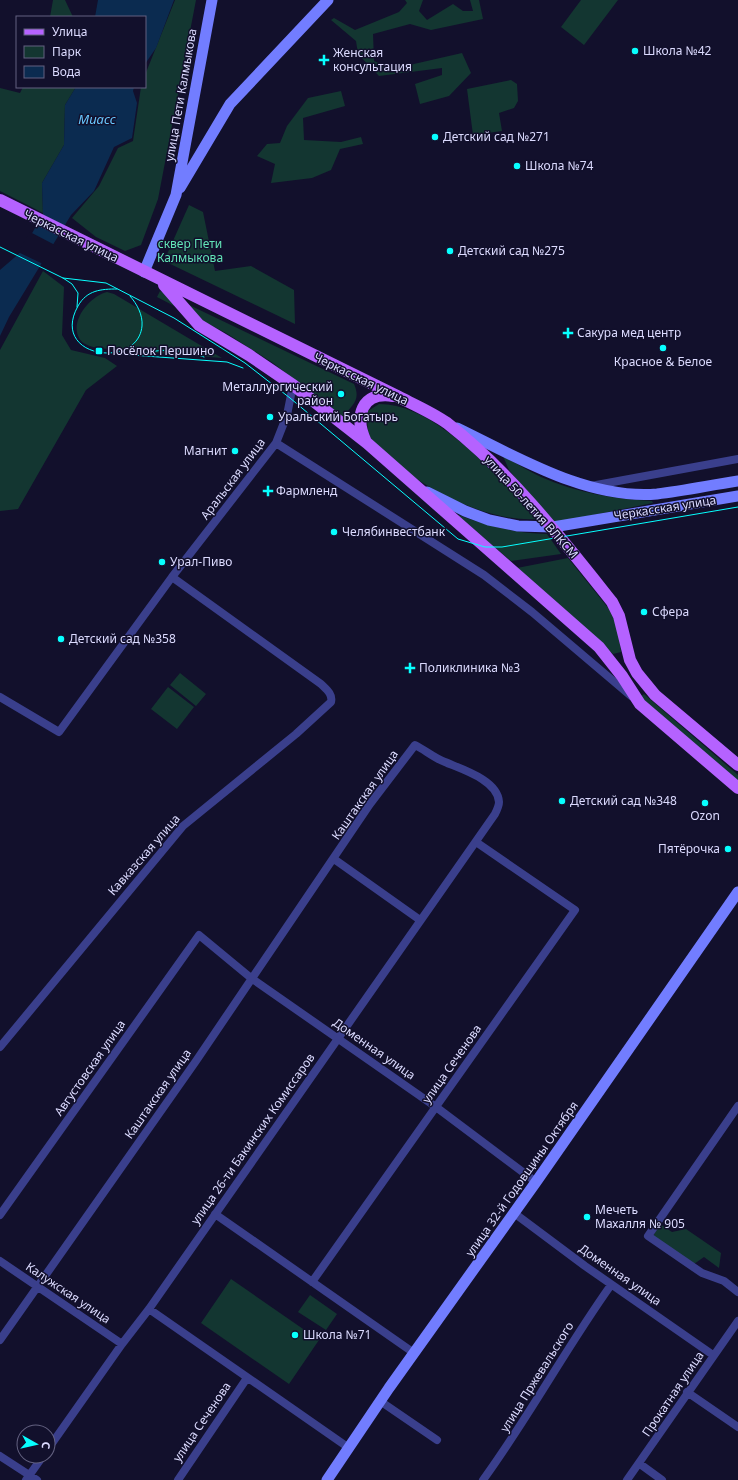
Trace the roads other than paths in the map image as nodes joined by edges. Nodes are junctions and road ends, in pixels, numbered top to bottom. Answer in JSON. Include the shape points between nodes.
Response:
{"nodes":[{"id":1,"x":212,"y":0,"type":"edge"},
{"id":2,"x":328,"y":0,"type":"edge"},
{"id":3,"x":176,"y":195,"type":"junction"},
{"id":4,"x":5,"y":203,"type":"edge"},
{"id":5,"x":144,"y":272,"type":"junction"},
{"id":6,"x":160,"y":280,"type":"junction"},
{"id":7,"x":292,"y":385,"type":"junction"},
{"id":8,"x":399,"y":397,"type":"junction"},
{"id":9,"x":445,"y":422,"type":"junction"},
{"id":10,"x":276,"y":443,"type":"junction"},
{"id":11,"x":367,"y":443,"type":"junction"},
{"id":12,"x":738,"y":459,"type":"edge"},
{"id":13,"x":738,"y":481,"type":"edge"},
{"id":14,"x":409,"y":482,"type":"junction"},
{"id":15,"x":589,"y":486,"type":"junction"},
{"id":16,"x":738,"y":496,"type":"edge"},
{"id":17,"x":553,"y":527,"type":"junction"},
{"id":18,"x":172,"y":577,"type":"junction"},
{"id":19,"x":0,"y":697,"type":"edge"},
{"id":20,"x":640,"y":704,"type":"junction"},
{"id":21,"x":416,"y":745,"type":"joint"},
{"id":22,"x":738,"y":765,"type":"edge"},
{"id":23,"x":738,"y":788,"type":"edge"},
{"id":24,"x":476,"y":842,"type":"junction"},
{"id":25,"x":334,"y":859,"type":"junction"},
{"id":26,"x":738,"y":892,"type":"edge"},
{"id":27,"x":420,"y":920,"type":"junction"},
{"id":28,"x":199,"y":935,"type":"joint"},
{"id":29,"x":251,"y":978,"type":"junction"},
{"id":30,"x":338,"y":1040,"type":"junction"},
{"id":31,"x":0,"y":1047,"type":"edge"},
{"id":32,"x":738,"y":1106,"type":"edge"},
{"id":33,"x":436,"y":1107,"type":"junction"},
{"id":34,"x":536,"y":1182,"type":"junction"},
{"id":35,"x":514,"y":1213,"type":"junction"},
{"id":36,"x":215,"y":1214,"type":"junction"},
{"id":37,"x":0,"y":1215,"type":"edge"},
{"id":38,"x":0,"y":1261,"type":"edge"},
{"id":39,"x":312,"y":1282,"type":"junction"},
{"id":40,"x":611,"y":1285,"type":"junction"},
{"id":41,"x":38,"y":1287,"type":"junction"},
{"id":42,"x":738,"y":1292,"type":"edge"},
{"id":43,"x":149,"y":1310,"type":"junction"},
{"id":44,"x":738,"y":1321,"type":"edge"},
{"id":45,"x":0,"y":1340,"type":"edge"},
{"id":46,"x":122,"y":1344,"type":"junction"},
{"id":47,"x":414,"y":1353,"type":"junction"},
{"id":48,"x":713,"y":1355,"type":"junction"},
{"id":49,"x":247,"y":1378,"type":"junction"},
{"id":50,"x":687,"y":1392,"type":"junction"},
{"id":51,"x":380,"y":1401,"type":"junction"},
{"id":52,"x":738,"y":1427,"type":"edge"},
{"id":53,"x":56,"y":1437,"type":"edge"},
{"id":54,"x":437,"y":1440,"type":"dead end"},
{"id":55,"x":349,"y":1448,"type":"junction"},
{"id":56,"x":0,"y":1456,"type":"edge"},
{"id":57,"x":37,"y":1464,"type":"edge"},
{"id":58,"x":640,"y":1464,"type":"junction"},
{"id":59,"x":28,"y":1477,"type":"edge"},
{"id":60,"x":37,"y":1480,"type":"edge"},
{"id":61,"x":178,"y":1480,"type":"edge"},
{"id":62,"x":327,"y":1480,"type":"edge"},
{"id":63,"x":483,"y":1480,"type":"edge"},
{"id":64,"x":627,"y":1480,"type":"edge"},
{"id":65,"x":662,"y":1480,"type":"edge"}],
"edges":[{"from":1,"to":3,"type":"main road","name":"улица Пети Калмыкова"},
{"from":2,"to":3,"type":"main road","name":"улица Пети Калмыкова","via":[[230,104]]},
{"from":3,"to":5,"type":"main road","name":"улица Пети Калмыкова"},
{"from":4,"to":5,"type":"main road","name":"Черкасская улица"},
{"from":5,"to":6,"type":"main road","name":"Черкасская улица"},
{"from":6,"to":7,"type":"main road","name":"Черкасская улица","via":[[199,324]]},
{"from":6,"to":8,"type":"main road","name":"Черкасская улица"},
{"from":7,"to":10,"type":"street","name":"Аральская улица","via":[[286,415]]},
{"from":7,"to":11,"type":"main road","name":"Черкасская улица"},
{"from":8,"to":9,"type":"main road","name":"Черкасская улица"},
{"from":8,"to":11,"type":"main road","via":[[379,395],[365,403],[360,420],[361,432]]},
{"from":9,"to":15,"type":"main road","name":"Черкасская улица","via":[[535,466]]},
{"from":9,"to":17,"type":"main road","name":"улица 50-летия ВЛКСМ","via":[[476,448]]},
{"from":10,"to":18,"type":"street","name":"Аральская улица"},
{"from":10,"to":20,"type":"street","via":[[484,576],[532,612]]},
{"from":11,"to":14,"type":"main road","name":"Черкасская улица"},
{"from":12,"to":15,"type":"street"},
{"from":13,"to":15,"type":"main road","name":"Черкасская улица","via":[[656,494],[617,493]]},
{"from":14,"to":17,"type":"main road","name":"Черкасская улица","via":[[442,500],[489,520],[518,526]]},
{"from":14,"to":20,"type":"main road","via":[[599,647]]},
{"from":16,"to":17,"type":"main road","name":"Черкасская улица"},
{"from":17,"to":22,"type":"main road","name":"улица 50-летия ВЛКСМ","via":[[612,602],[619,616],[630,660],[637,674],[655,695]]},
{"from":18,"to":19,"type":"street","name":"Аральская улица","via":[[59,732]]},
{"from":18,"to":31,"type":"street","name":"Кавказская улица","via":[[321,684],[332,698],[296,734],[183,826]]},
{"from":20,"to":23,"type":"main road"},
{"from":21,"to":24,"type":"street","name":"улица 26-ти Бакинских Комиссаров","via":[[444,762],[467,770],[483,780],[497,795],[500,804]]},
{"from":21,"to":25,"type":"street","name":"Каштакская улица","via":[[370,804]]},
{"from":24,"to":27,"type":"street","name":"улица 26-ти Бакинских Комиссаров"},
{"from":24,"to":33,"type":"street","name":"улица Сеченова","via":[[575,910]]},
{"from":25,"to":27,"type":"street","name":"Каштакская улица"},
{"from":25,"to":29,"type":"street","name":"Каштакская улица"},
{"from":26,"to":34,"type":"main road","name":"улица 32-й Годовщины Октября"},
{"from":27,"to":30,"type":"street","name":"улица 26-ти Бакинских Комиссаров"},
{"from":28,"to":29,"type":"street","name":"Доменная улица"},
{"from":28,"to":37,"type":"street","name":"Августовская улица"},
{"from":29,"to":30,"type":"street","name":"Доменная улица"},
{"from":29,"to":41,"type":"street","name":"Каштакская улица"},
{"from":30,"to":33,"type":"street","name":"Доменная улица"},
{"from":30,"to":36,"type":"street","name":"улица 26-ти Бакинских Комиссаров"},
{"from":32,"to":42,"type":"street","via":[[648,1236],[702,1273],[724,1281]]},
{"from":33,"to":34,"type":"street","name":"Доменная улица"},
{"from":33,"to":39,"type":"street","name":"улица Сеченова"},
{"from":34,"to":35,"type":"main road","name":"улица 32-й Годовщины Октября"},
{"from":35,"to":40,"type":"street","name":"Доменная улица"},
{"from":35,"to":47,"type":"main road","name":"улица 32-й Годовщины Октября"},
{"from":36,"to":39,"type":"street"},
{"from":36,"to":43,"type":"street","name":"улица 26-ти Бакинских Комиссаров"},
{"from":38,"to":41,"type":"street","name":"Калужская улица"},
{"from":39,"to":47,"type":"street"},
{"from":40,"to":48,"type":"street","name":"Доменная улица"},
{"from":40,"to":63,"type":"street","name":"улица Пржевальского","via":[[511,1442]]},
{"from":41,"to":45,"type":"street","name":"Каштакская улица"},
{"from":41,"to":46,"type":"street","name":"Калужская улица"},
{"from":43,"to":46,"type":"street","name":"улица 26-ти Бакинских Комиссаров"},
{"from":43,"to":49,"type":"street"},
{"from":44,"to":48,"type":"street","name":"Прокатная улица"},
{"from":46,"to":53,"type":"street","name":"улица 26-ти Бакинских Комиссаров"},
{"from":47,"to":51,"type":"main road","name":"улица 32-й Годовщины Октября"},
{"from":48,"to":50,"type":"street","name":"Прокатная улица"},
{"from":49,"to":55,"type":"street"},
{"from":49,"to":61,"type":"street","name":"улица Сеченова"},
{"from":50,"to":52,"type":"street"},
{"from":50,"to":58,"type":"street","name":"Прокатная улица"},
{"from":51,"to":54,"type":"street"},
{"from":51,"to":55,"type":"main road","name":"улица 32-й Годовщины Октября"},
{"from":55,"to":62,"type":"main road","name":"улица 32-й Годовщины Октября"},
{"from":56,"to":59,"type":"street"},
{"from":57,"to":59,"type":"street"},
{"from":58,"to":64,"type":"street","name":"Прокатная улица"},
{"from":58,"to":65,"type":"street"},
{"from":59,"to":60,"type":"street"}]}
